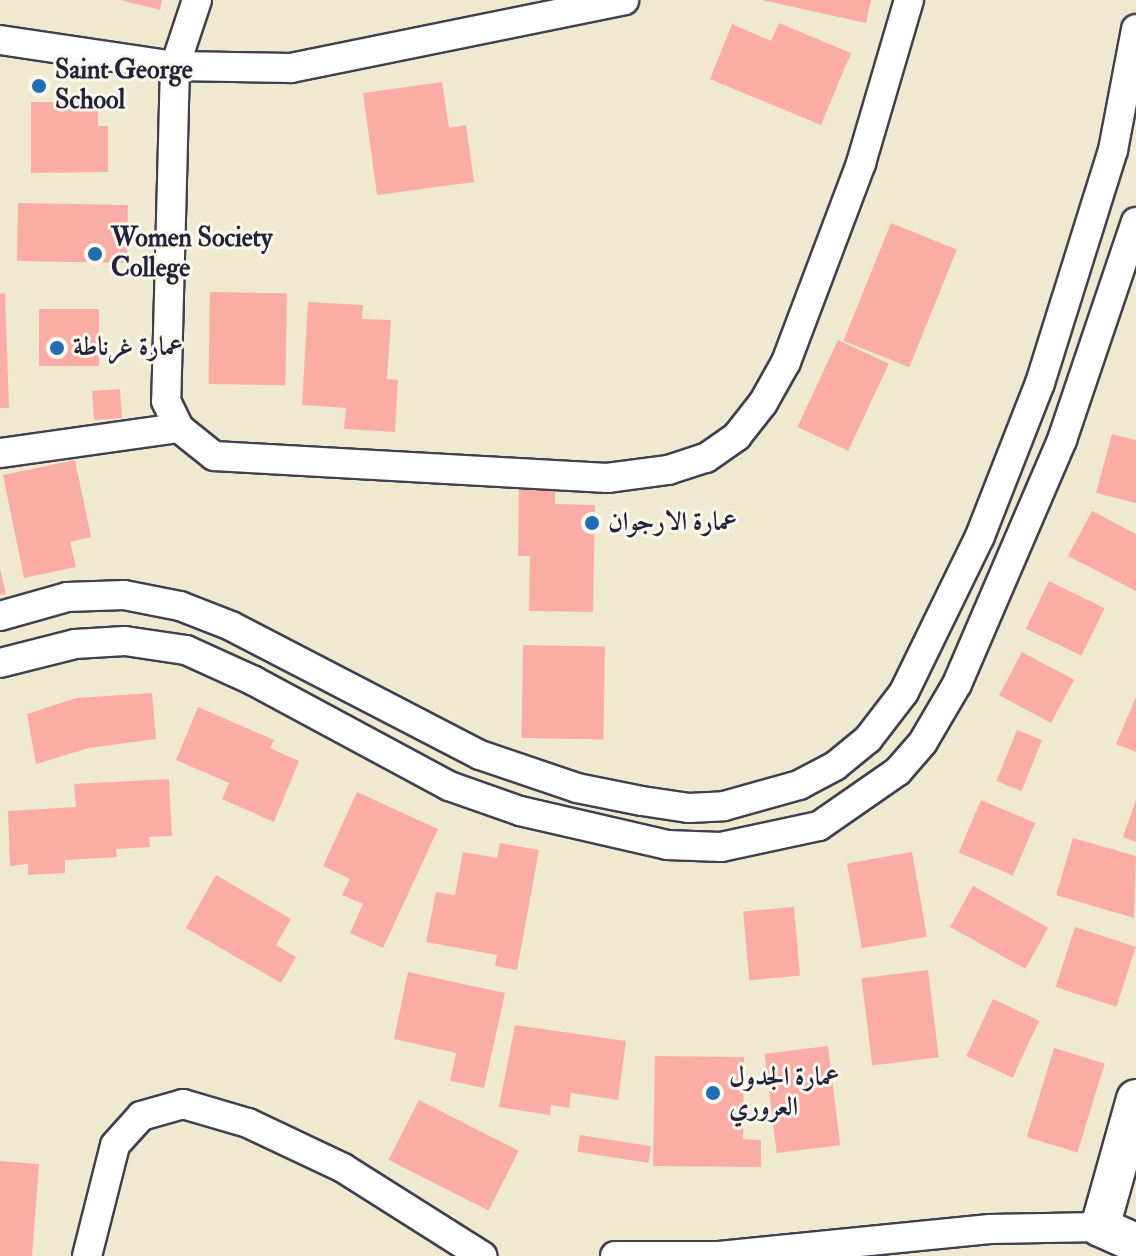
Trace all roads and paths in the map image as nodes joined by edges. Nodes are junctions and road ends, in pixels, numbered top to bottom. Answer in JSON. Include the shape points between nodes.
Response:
{"nodes":[{"id":1,"x":197,"y":0,"type":"edge"},
{"id":2,"x":624,"y":0,"type":"edge"},
{"id":3,"x":909,"y":0,"type":"edge"},
{"id":4,"x":1136,"y":29,"type":"edge"},
{"id":5,"x":0,"y":40,"type":"edge"},
{"id":6,"x":175,"y":66,"type":"junction"},
{"id":7,"x":1125,"y":152,"type":"edge"},
{"id":8,"x":1136,"y":222,"type":"edge"},
{"id":9,"x":179,"y":428,"type":"junction"},
{"id":10,"x":0,"y":453,"type":"edge"},
{"id":11,"x":0,"y":616,"type":"edge"},
{"id":12,"x":0,"y":663,"type":"edge"},
{"id":13,"x":1136,"y":1099,"type":"edge"},
{"id":14,"x":1100,"y":1227,"type":"junction"},
{"id":15,"x":1136,"y":1243,"type":"edge"},
{"id":16,"x":87,"y":1256,"type":"edge"},
{"id":17,"x":482,"y":1256,"type":"edge"},
{"id":18,"x":615,"y":1256,"type":"edge"},
{"id":19,"x":718,"y":1256,"type":"edge"}],
"edges":[{"from":1,"to":6,"type":"street"},
{"from":2,"to":6,"type":"street","via":[[291,68]]},
{"from":3,"to":9,"type":"street","via":[[861,163],[786,362],[737,436],[706,458],[668,470],[607,478],[214,456]]},
{"from":4,"to":7,"type":"street"},
{"from":5,"to":6,"type":"street"},
{"from":6,"to":9,"type":"street","via":[[166,401]]},
{"from":7,"to":11,"type":"street","via":[[980,536],[904,692],[868,739],[835,766],[799,785],[724,806],[689,808],[577,788],[480,755],[231,626],[180,606],[124,595],[67,597]]},
{"from":8,"to":12,"type":"street","via":[[1062,440],[957,684],[923,742],[898,771],[819,826],[721,847],[681,845],[520,811],[449,786],[186,650],[125,641],[75,644]]},
{"from":9,"to":10,"type":"street"},
{"from":13,"to":14,"type":"street"},
{"from":14,"to":15,"type":"street"},
{"from":14,"to":19,"type":"street","via":[[990,1229]]},
{"from":16,"to":17,"type":"street","via":[[115,1145],[141,1116],[183,1104],[248,1123],[343,1168]]},
{"from":18,"to":19,"type":"street"}]}
